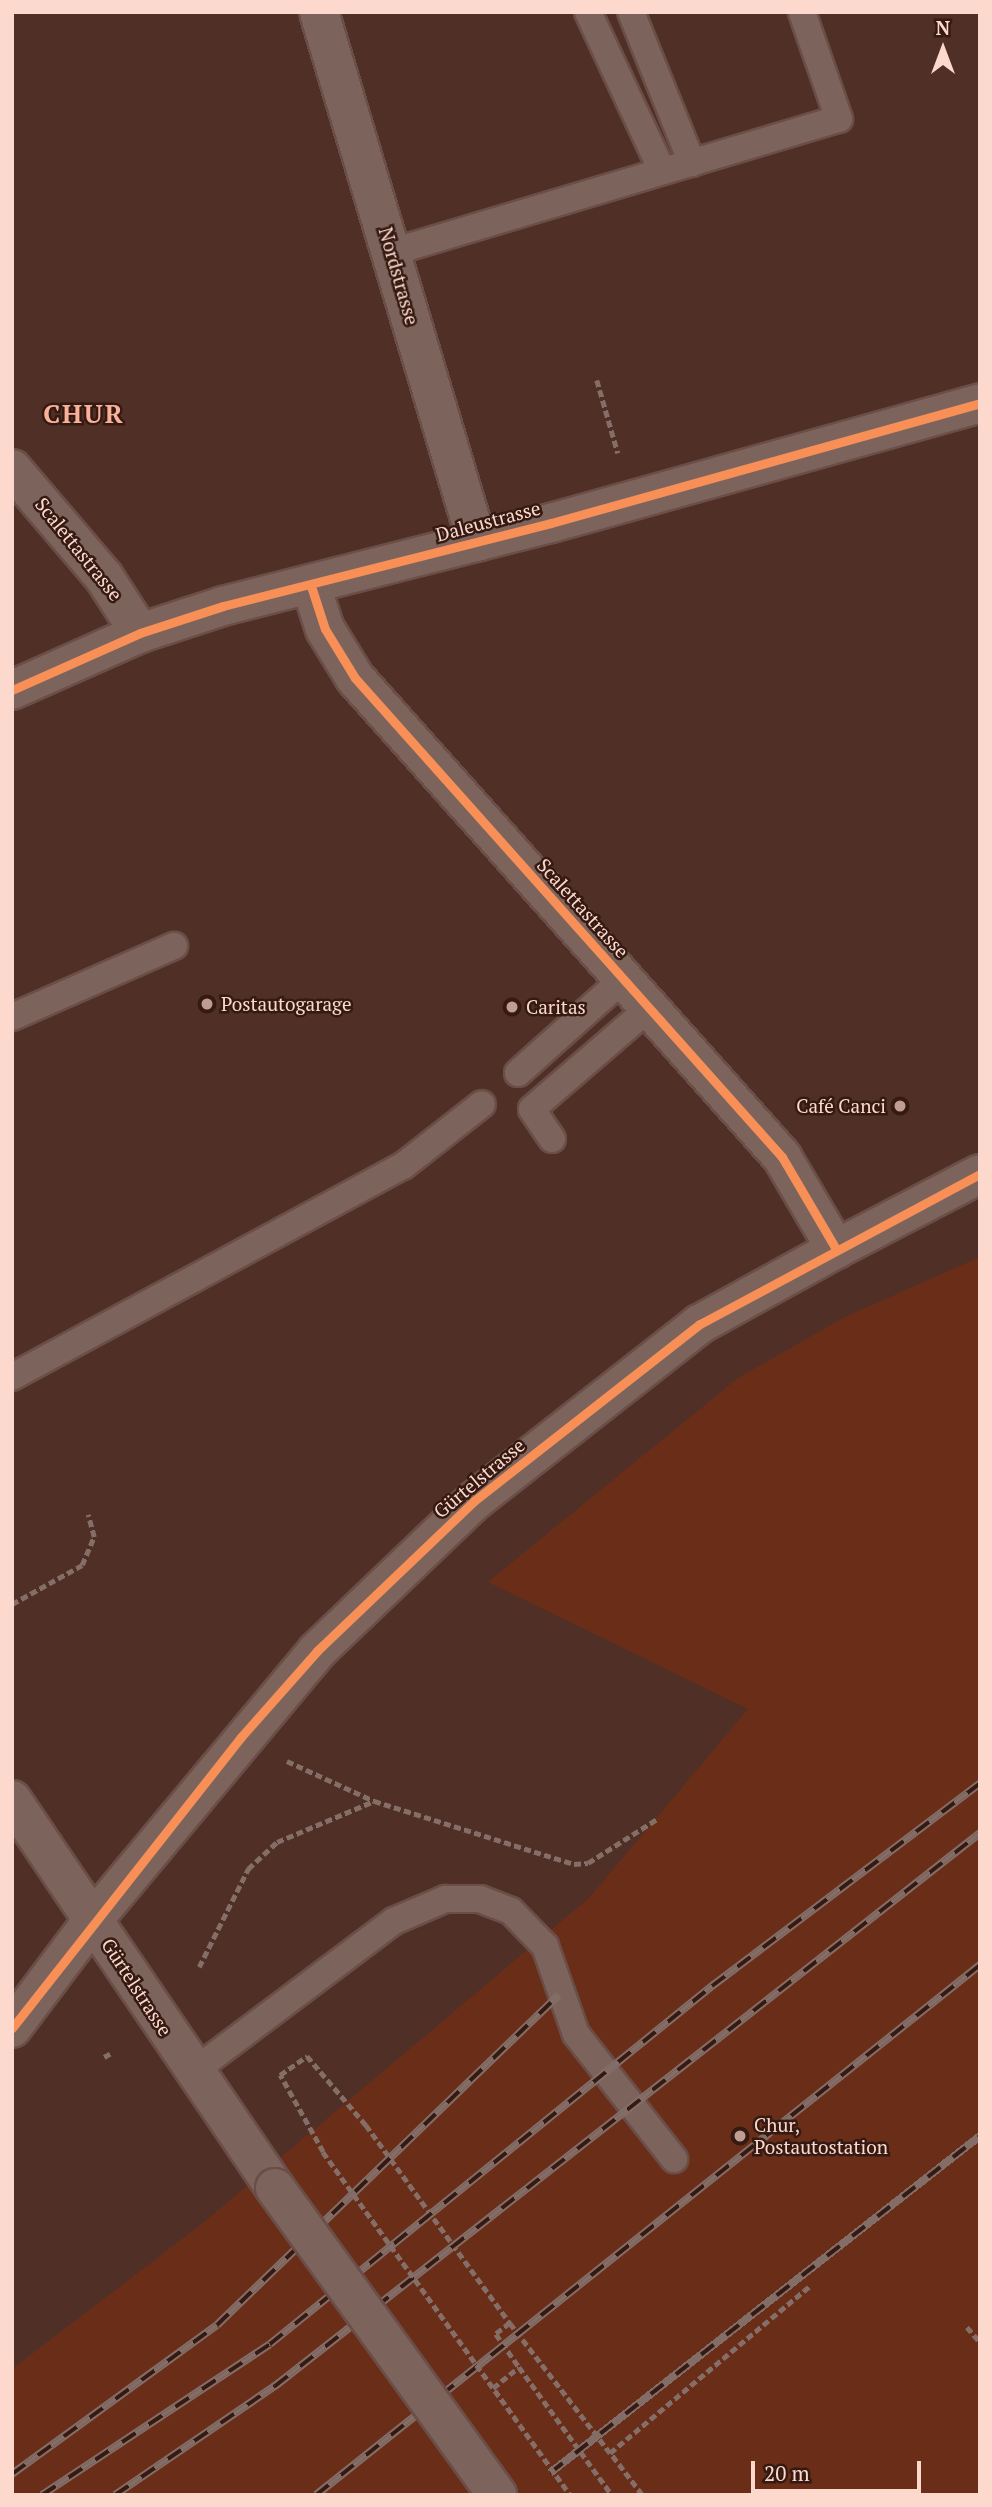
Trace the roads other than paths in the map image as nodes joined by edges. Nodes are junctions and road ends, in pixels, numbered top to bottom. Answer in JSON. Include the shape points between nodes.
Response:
{"nodes":[{"id":1,"x":319,"y":12,"type":"edge"},
{"id":2,"x":588,"y":12,"type":"edge"},
{"id":3,"x":631,"y":12,"type":"edge"},
{"id":4,"x":802,"y":12,"type":"edge"},
{"id":5,"x":692,"y":163,"type":"junction"},
{"id":6,"x":662,"y":171,"type":"junction"},
{"id":7,"x":392,"y":252,"type":"junction"},
{"id":8,"x":980,"y":402,"type":"edge"},
{"id":9,"x":12,"y":468,"type":"edge"},
{"id":10,"x":477,"y":542,"type":"junction"},
{"id":11,"x":311,"y":586,"type":"junction"},
{"id":12,"x":140,"y":633,"type":"junction"},
{"id":13,"x":12,"y":690,"type":"edge"},
{"id":14,"x":174,"y":946,"type":"dead end"},
{"id":15,"x":623,"y":979,"type":"junction"},
{"id":16,"x":649,"y":1008,"type":"junction"},
{"id":17,"x":12,"y":1017,"type":"edge"},
{"id":18,"x":518,"y":1073,"type":"dead end"},
{"id":19,"x":482,"y":1104,"type":"dead end"},
{"id":20,"x":552,"y":1139,"type":"dead end"},
{"id":21,"x":980,"y":1174,"type":"edge"},
{"id":22,"x":836,"y":1249,"type":"junction"},
{"id":23,"x":12,"y":1377,"type":"edge"},
{"id":24,"x":12,"y":1800,"type":"edge"},
{"id":25,"x":93,"y":1920,"type":"junction"},
{"id":26,"x":12,"y":2028,"type":"edge"},
{"id":27,"x":194,"y":2071,"type":"junction"},
{"id":28,"x":674,"y":2159,"type":"dead end"},
{"id":29,"x":497,"y":2495,"type":"edge"}],
"edges":[{"from":1,"to":7,"type":"street","name":"Nordstrasse"},
{"from":2,"to":6,"type":"lane"},
{"from":3,"to":5,"type":"lane"},
{"from":4,"to":5,"type":"lane","via":[[839,118]]},
{"from":5,"to":6,"type":"lane"},
{"from":6,"to":7,"type":"lane"},
{"from":7,"to":10,"type":"street","name":"Nordstrasse"},
{"from":8,"to":10,"type":"street","name":"Daleustrasse"},
{"from":9,"to":12,"type":"street","name":"Scalettastrasse","via":[[104,577]]},
{"from":10,"to":11,"type":"street","name":"Daleustrasse"},
{"from":11,"to":12,"type":"street","name":"Daleustrasse"},
{"from":11,"to":15,"type":"street","name":"Scalettastrasse","via":[[325,629],[355,678]]},
{"from":12,"to":13,"type":"street","name":"Daleustrasse"},
{"from":14,"to":17,"type":"lane"},
{"from":15,"to":16,"type":"street","name":"Scalettastrasse"},
{"from":15,"to":18,"type":"lane"},
{"from":16,"to":20,"type":"lane","via":[[532,1109]]},
{"from":16,"to":22,"type":"street","name":"Scalettastrasse","via":[[782,1157]]},
{"from":19,"to":23,"type":"lane","via":[[403,1167]]},
{"from":21,"to":22,"type":"street","name":"Gürtelstrasse"},
{"from":22,"to":25,"type":"street","name":"Gürtelstrasse","via":[[700,1324],[474,1501],[317,1651]]},
{"from":24,"to":25,"type":"street"},
{"from":25,"to":26,"type":"street"},
{"from":25,"to":27,"type":"street","name":"Gürtelstrasse"},
{"from":27,"to":28,"type":"lane","via":[[403,1916],[444,1899],[480,1899],[511,1911],[545,1946],[576,2034]]},
{"from":27,"to":29,"type":"street","name":"Gürtelstrasse","bridge":true}]}
